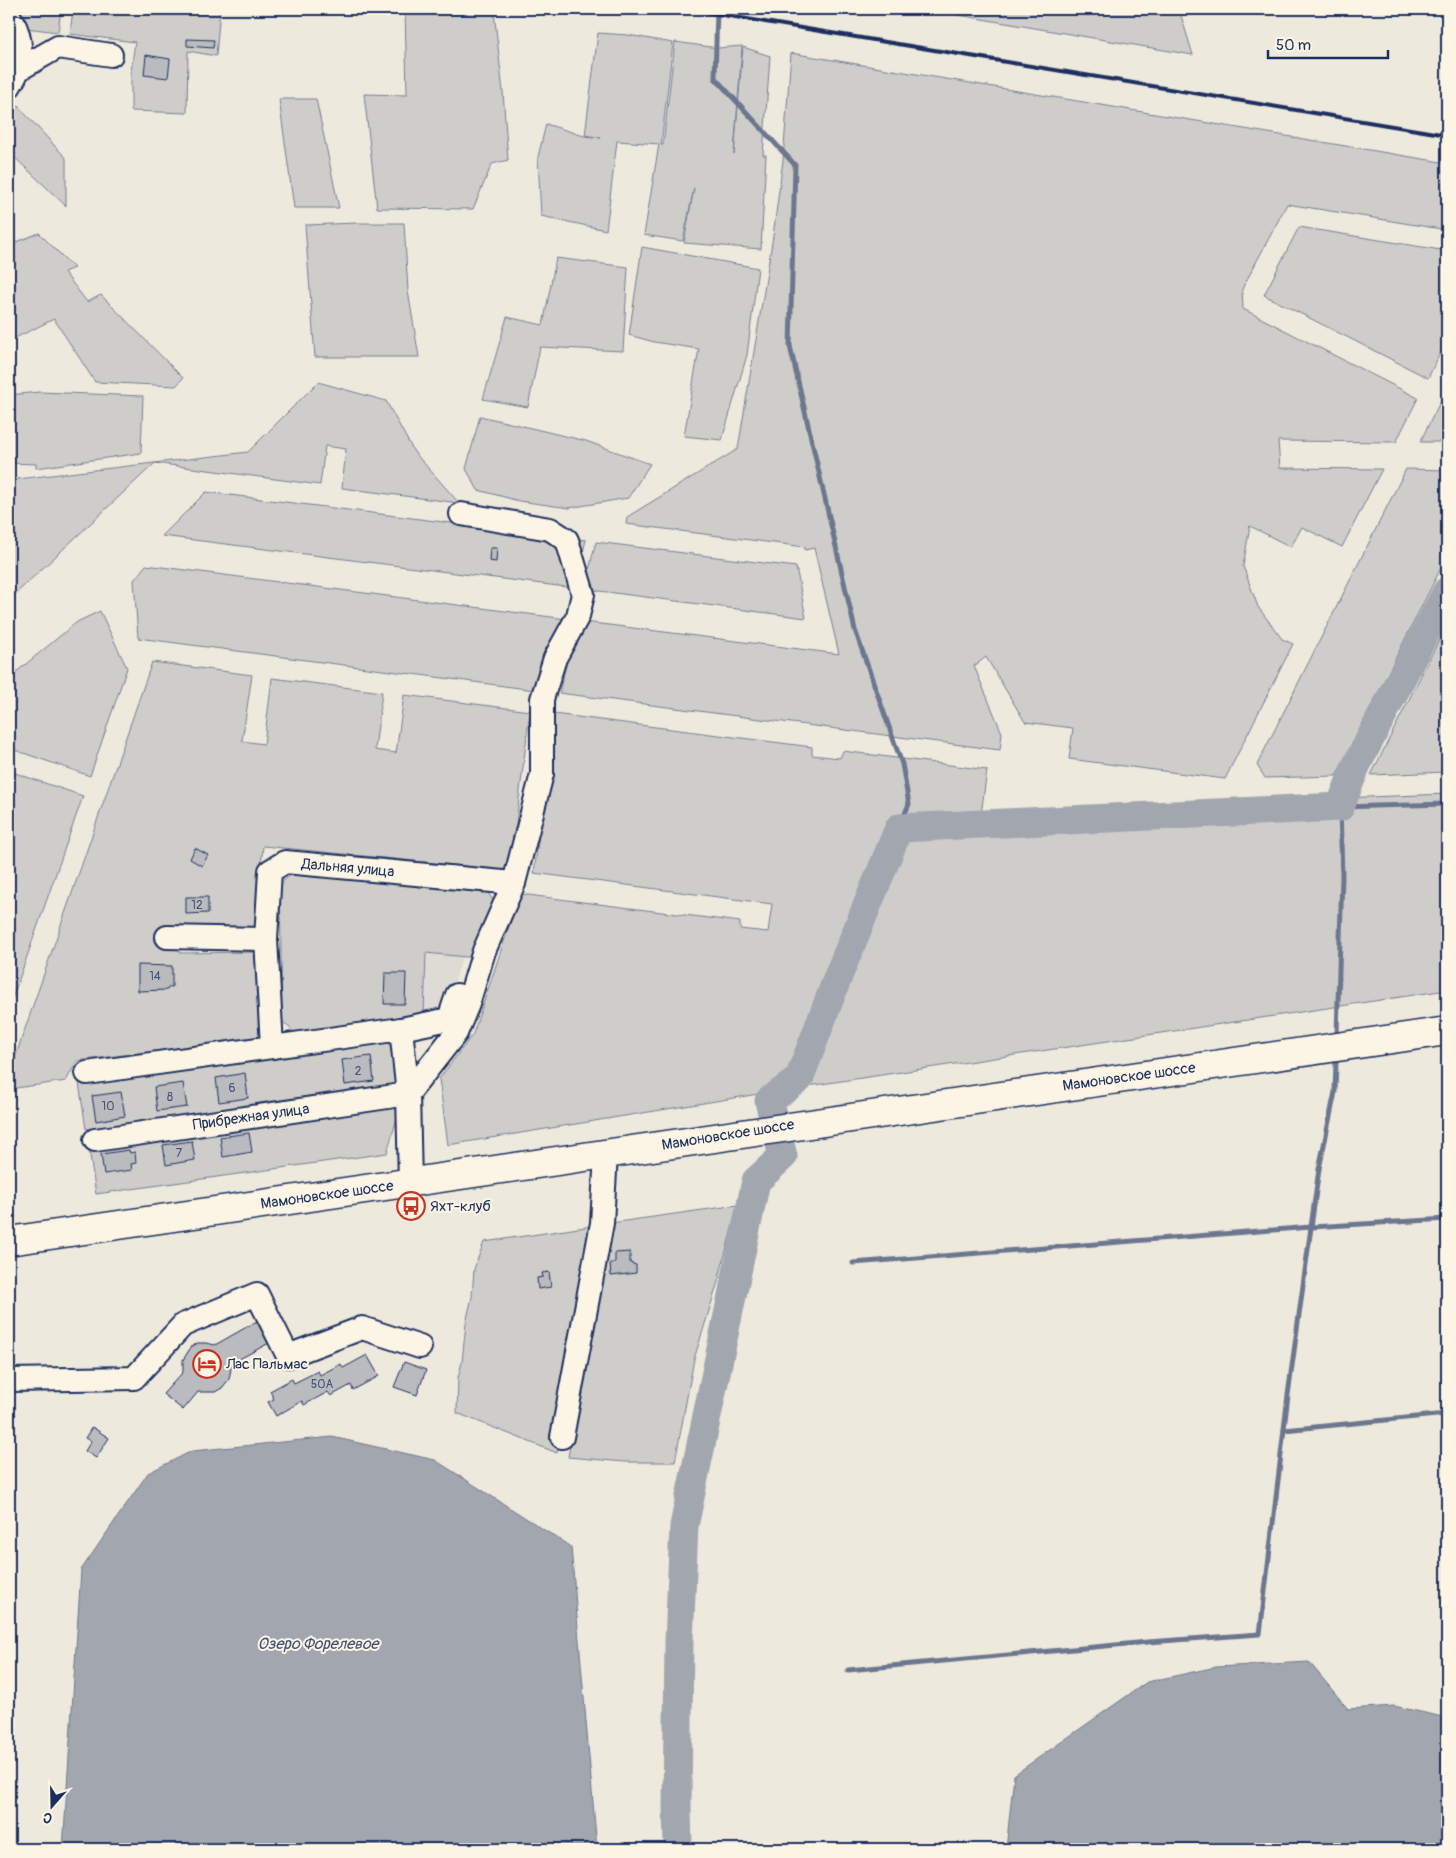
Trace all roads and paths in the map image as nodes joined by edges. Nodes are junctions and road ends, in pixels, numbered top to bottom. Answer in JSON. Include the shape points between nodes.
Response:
{"nodes":[{"id":1,"x":9,"y":16,"type":"edge"},
{"id":2,"x":111,"y":55,"type":"dead end"},
{"id":3,"x":13,"y":79,"type":"edge"},
{"id":4,"x":461,"y":514,"type":"dead end"},
{"id":5,"x":514,"y":884,"type":"junction"},
{"id":6,"x":167,"y":937,"type":"dead end"},
{"id":7,"x":266,"y":939,"type":"junction"},
{"id":8,"x":467,"y":965,"type":"dead end"},
{"id":9,"x":401,"y":1029,"type":"junction"},
{"id":10,"x":1447,"y":1031,"type":"edge"},
{"id":11,"x":272,"y":1047,"type":"junction"},
{"id":12,"x":87,"y":1073,"type":"dead end"},
{"id":13,"x":408,"y":1094,"type":"junction"},
{"id":14,"x":94,"y":1140,"type":"dead end"},
{"id":15,"x":606,"y":1154,"type":"junction"},
{"id":16,"x":410,"y":1183,"type":"junction"},
{"id":17,"x":9,"y":1241,"type":"edge"},
{"id":18,"x":420,"y":1347,"type":"dead end"},
{"id":19,"x":9,"y":1380,"type":"edge"},
{"id":20,"x":562,"y":1438,"type":"dead end"}],
"edges":[{"from":1,"to":3,"type":"street","via":[[21,45]]},
{"from":2,"to":3,"type":"street","via":[[58,47]]},
{"from":4,"to":5,"type":"street","via":[[550,529],[566,540],[584,594],[578,616],[555,658],[542,699],[542,774]]},
{"from":5,"to":7,"type":"street","name":"Дальняя улица","via":[[285,862],[270,871]]},
{"from":5,"to":13,"type":"street","via":[[484,952],[456,1033]]},
{"from":6,"to":7,"type":"street"},
{"from":7,"to":11,"type":"street","name":"Дальняя улица"},
{"from":8,"to":9,"type":"street","via":[[449,1019]]},
{"from":9,"to":11,"type":"street"},
{"from":9,"to":13,"type":"street"},
{"from":10,"to":15,"type":"main road","name":"Мамоновское шоссе"},
{"from":11,"to":12,"type":"street"},
{"from":13,"to":14,"type":"street","name":"Прибрежная улица"},
{"from":13,"to":16,"type":"street"},
{"from":15,"to":16,"type":"main road","name":"Мамоновское шоссе"},
{"from":15,"to":20,"type":"street","via":[[602,1223]]},
{"from":16,"to":17,"type":"main road","name":"Мамоновское шоссе"},
{"from":18,"to":19,"type":"street","via":[[362,1328],[288,1356],[257,1294],[183,1326],[134,1378]]}]}
